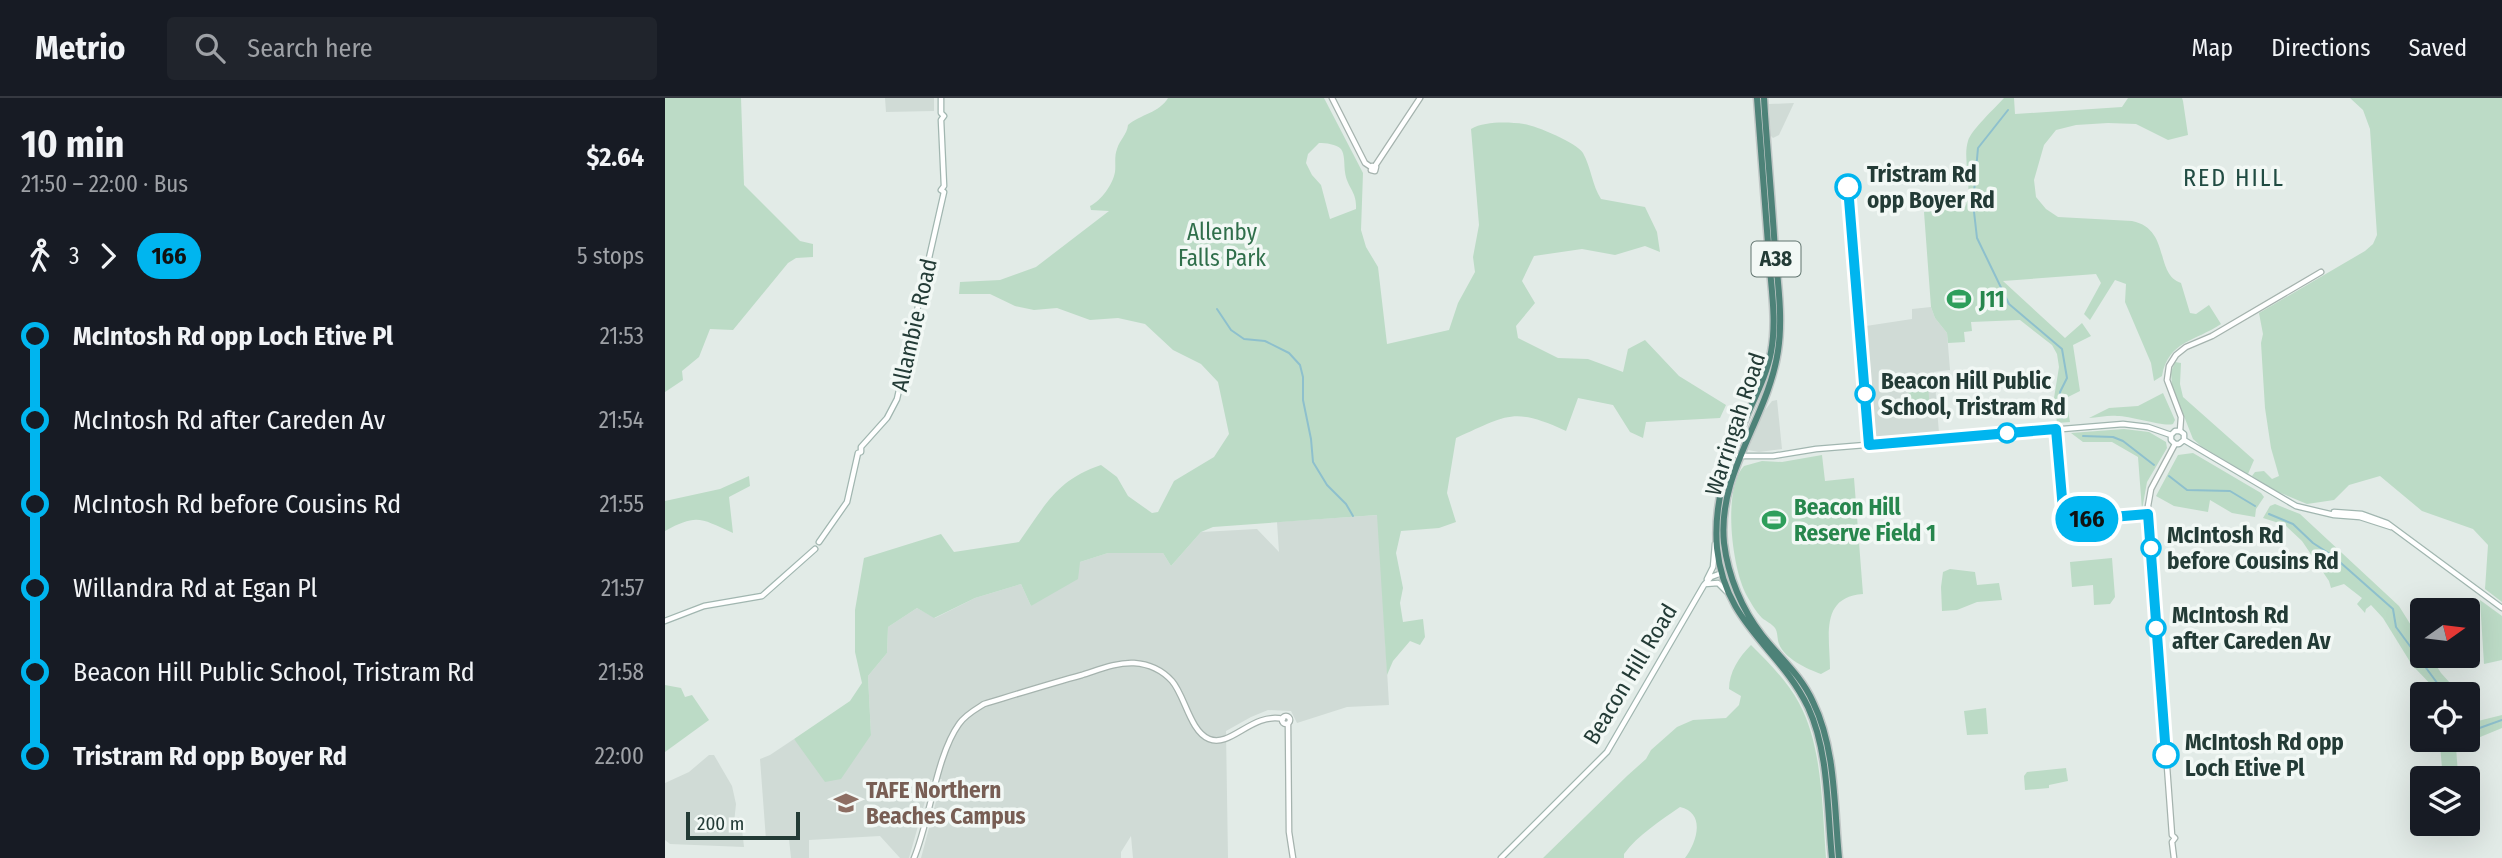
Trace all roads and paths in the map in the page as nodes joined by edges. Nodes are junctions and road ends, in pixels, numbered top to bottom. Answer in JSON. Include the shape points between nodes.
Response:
{"nodes":[{"id":1,"x":941,"y":98,"type":"edge"},
{"id":2,"x":1332,"y":98,"type":"edge"},
{"id":3,"x":1420,"y":98,"type":"edge"},
{"id":4,"x":1757,"y":98,"type":"edge"},
{"id":5,"x":1764,"y":98,"type":"edge"},
{"id":6,"x":2321,"y":272,"type":"dead end"},
{"id":7,"x":2180,"y":430,"type":"junction"},
{"id":8,"x":2171,"y":435,"type":"junction"},
{"id":9,"x":2184,"y":440,"type":"junction"},
{"id":10,"x":2175,"y":444,"type":"junction"},
{"id":11,"x":1730,"y":456,"type":"junction"},
{"id":12,"x":1739,"y":456,"type":"junction"},
{"id":13,"x":1717,"y":539,"type":"junction"},
{"id":14,"x":1730,"y":571,"type":"junction"},
{"id":15,"x":1722,"y":573,"type":"junction"},
{"id":16,"x":1706,"y":582,"type":"junction"},
{"id":17,"x":1729,"y":595,"type":"junction"},
{"id":18,"x":2502,"y":608,"type":"edge"},
{"id":19,"x":665,"y":621,"type":"edge"},
{"id":20,"x":1805,"y":693,"type":"junction"},
{"id":21,"x":914,"y":858,"type":"edge"},
{"id":22,"x":1293,"y":858,"type":"edge"},
{"id":23,"x":1501,"y":858,"type":"edge"},
{"id":24,"x":1832,"y":858,"type":"edge"},
{"id":25,"x":1839,"y":858,"type":"edge"},
{"id":26,"x":2174,"y":858,"type":"edge"}],
"edges":[{"from":1,"to":19,"type":"main road","name":"Allambie Road","via":[[937,117],[941,120],[944,192],[897,399],[887,418],[855,449],[858,453],[847,502],[814,544],[815,549],[762,596],[714,603]]},
{"from":2,"to":3,"type":"main road","via":[[1365,163],[1373,167]]},
{"from":4,"to":11,"type":"highway","name":"Warringah Road","number":"A38","via":[[1773,336],[1763,383]]},
{"from":5,"to":12,"type":"highway","name":"Warringah Road","number":"A38","via":[[1780,333],[1771,379]]},
{"from":6,"to":7,"type":"main road","via":[[2176,355],[2167,380],[2181,417]]},
{"from":7,"to":8,"type":"main road"},
{"from":7,"to":9,"type":"main road"},
{"from":8,"to":10,"type":"main road"},
{"from":8,"to":12,"type":"main road","via":[[2123,424]]},
{"from":9,"to":10,"type":"main road"},
{"from":9,"to":18,"type":"main road","via":[[2289,502],[2383,521]]},
{"from":10,"to":26,"type":"main road","via":[[2151,489],[2148,506]]},
{"from":11,"to":12,"type":"main road"},
{"from":11,"to":13,"type":"highway","name":"Warringah Road","number":"A38","via":[[1721,486]]},
{"from":12,"to":14,"type":"highway","name":"Warringah Road","number":"A38","via":[[1724,526]]},
{"from":13,"to":15,"type":"highway","name":"Warringah Road","number":"A38"},
{"from":13,"to":16,"type":"main road","name":"Warringah Road"},
{"from":14,"to":15,"type":"highway"},
{"from":14,"to":20,"type":"highway","name":"Warringah Road","number":"A38","via":[[1753,623],[1793,669]]},
{"from":15,"to":16,"type":"main road"},
{"from":15,"to":17,"type":"highway","name":"Warringah Road","number":"A38"},
{"from":16,"to":17,"type":"main road","via":[[1718,583]]},
{"from":16,"to":23,"type":"main road","name":"Beacon Hill Road","via":[[1607,752]]},
{"from":17,"to":20,"type":"highway","name":"Warringah Road","number":"A38","via":[[1748,629]]},
{"from":20,"to":24,"type":"highway","name":"Warringah Road","number":"A38","via":[[1823,764]]},
{"from":20,"to":25,"type":"highway","name":"Warringah Road","number":"A38","via":[[1821,723],[1828,753]]},
{"from":21,"to":22,"type":"main road","via":[[937,777],[958,724],[970,713],[985,704],[1132,663],[1156,668],[1171,680],[1196,726],[1208,738],[1221,740],[1257,721],[1289,717]]}]}
